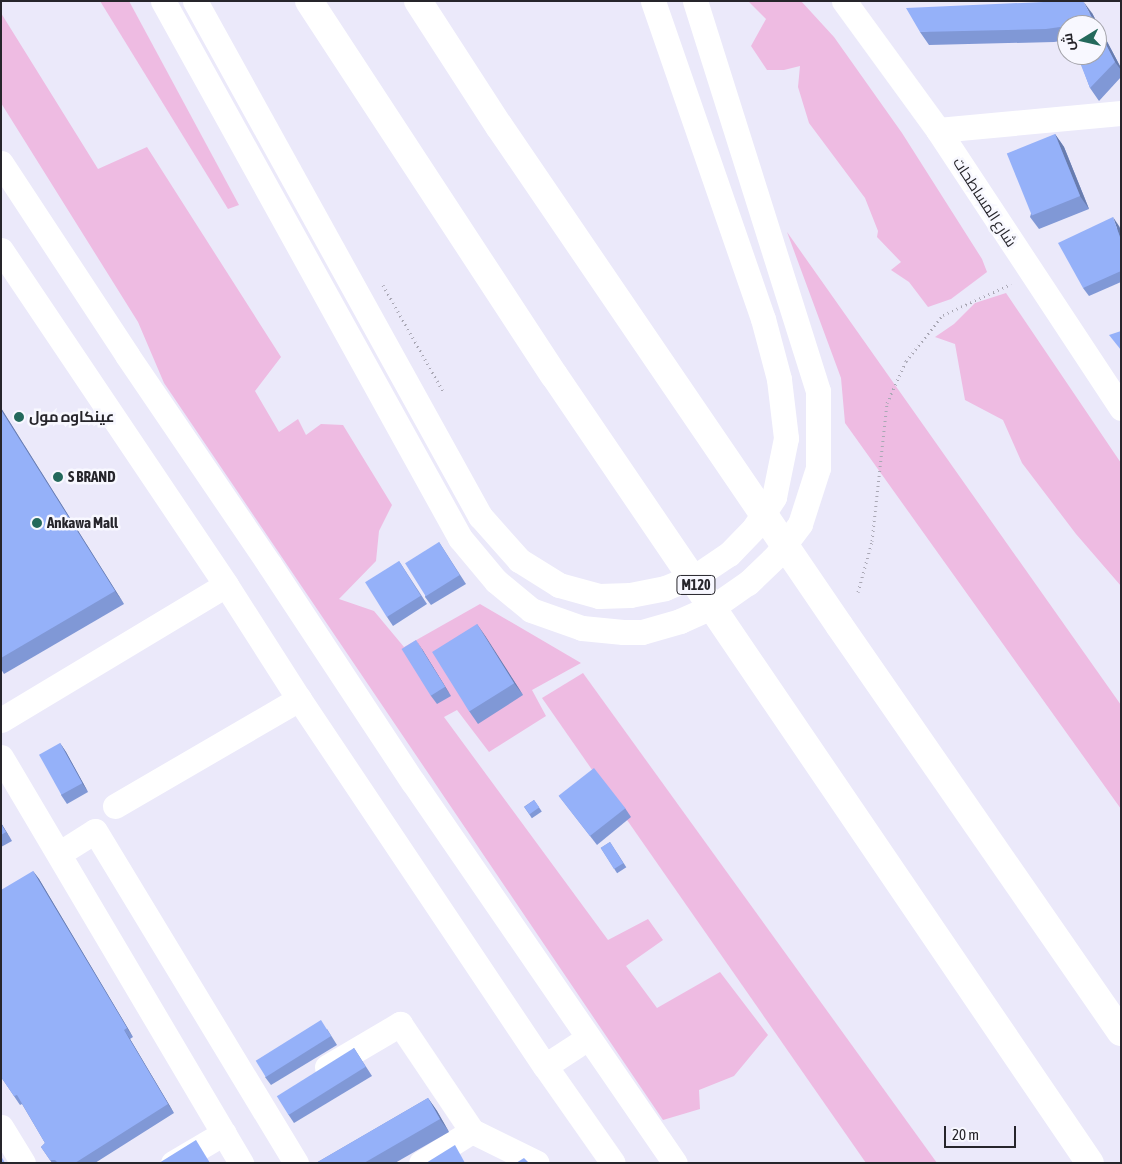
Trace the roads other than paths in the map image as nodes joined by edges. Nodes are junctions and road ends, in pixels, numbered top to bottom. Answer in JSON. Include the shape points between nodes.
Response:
{"nodes":[{"id":1,"x":163,"y":1,"type":"edge"},
{"id":2,"x":195,"y":1,"type":"edge"},
{"id":3,"x":310,"y":1,"type":"edge"},
{"id":4,"x":418,"y":1,"type":"edge"},
{"id":5,"x":653,"y":1,"type":"edge"},
{"id":6,"x":695,"y":1,"type":"edge"},
{"id":7,"x":844,"y":1,"type":"edge"},
{"id":8,"x":1121,"y":113,"type":"edge"},
{"id":9,"x":938,"y":130,"type":"junction"},
{"id":10,"x":1,"y":163,"type":"edge"},
{"id":11,"x":1,"y":250,"type":"edge"},
{"id":12,"x":1121,"y":408,"type":"edge"},
{"id":13,"x":226,"y":585,"type":"junction"},
{"id":14,"x":299,"y":699,"type":"junction"},
{"id":15,"x":1,"y":720,"type":"edge"},
{"id":16,"x":1,"y":756,"type":"edge"},
{"id":17,"x":115,"y":806,"type":"dead end"},
{"id":18,"x":60,"y":853,"type":"junction"},
{"id":19,"x":1121,"y":1032,"type":"edge"},
{"id":20,"x":588,"y":1038,"type":"junction"},
{"id":21,"x":545,"y":1066,"type":"junction"},
{"id":22,"x":311,"y":1077,"type":"edge"},
{"id":23,"x":1,"y":1127,"type":"edge"},
{"id":24,"x":472,"y":1131,"type":"junction"},
{"id":25,"x":224,"y":1133,"type":"junction"},
{"id":26,"x":23,"y":1163,"type":"edge"},
{"id":27,"x":173,"y":1163,"type":"edge"},
{"id":28,"x":241,"y":1163,"type":"edge"},
{"id":29,"x":296,"y":1163,"type":"edge"},
{"id":30,"x":421,"y":1163,"type":"edge"},
{"id":31,"x":537,"y":1163,"type":"edge"},
{"id":32,"x":613,"y":1163,"type":"edge"},
{"id":33,"x":674,"y":1163,"type":"edge"},
{"id":34,"x":1090,"y":1163,"type":"edge"}],
"edges":[{"from":1,"to":6,"type":"street","via":[[460,538],[496,581],[531,610],[582,628],[642,632],[680,621],[716,605],[748,583],[776,556],[800,524],[818,468],[818,391]]},
{"from":2,"to":5,"type":"street","via":[[480,516],[519,560],[558,585],[598,596],[630,596],[665,588],[699,574],[721,559],[754,528],[774,497],[786,438],[780,379],[764,319]]},
{"from":3,"to":34,"type":"highway","number":"M120","via":[[559,383]]},
{"from":4,"to":19,"type":"highway","via":[[538,183]]},
{"from":7,"to":9,"type":"street","name":"شارع المساطحات"},
{"from":8,"to":9,"type":"street"},
{"from":9,"to":12,"type":"street","name":"شارع المساطحات"},
{"from":10,"to":20,"type":"street","via":[[413,782]]},
{"from":11,"to":13,"type":"street"},
{"from":13,"to":14,"type":"street"},
{"from":13,"to":15,"type":"street"},
{"from":14,"to":17,"type":"street"},
{"from":14,"to":21,"type":"street"},
{"from":16,"to":18,"type":"street"},
{"from":18,"to":25,"type":"street"},
{"from":18,"to":29,"type":"street","via":[[95,831],[270,1101]]},
{"from":20,"to":21,"type":"street"},
{"from":20,"to":33,"type":"street"},
{"from":21,"to":32,"type":"street"},
{"from":22,"to":24,"type":"street","via":[[400,1024]]},
{"from":23,"to":26,"type":"street"},
{"from":24,"to":30,"type":"street"},
{"from":24,"to":31,"type":"street"},
{"from":25,"to":27,"type":"street"},
{"from":25,"to":28,"type":"street"}]}
